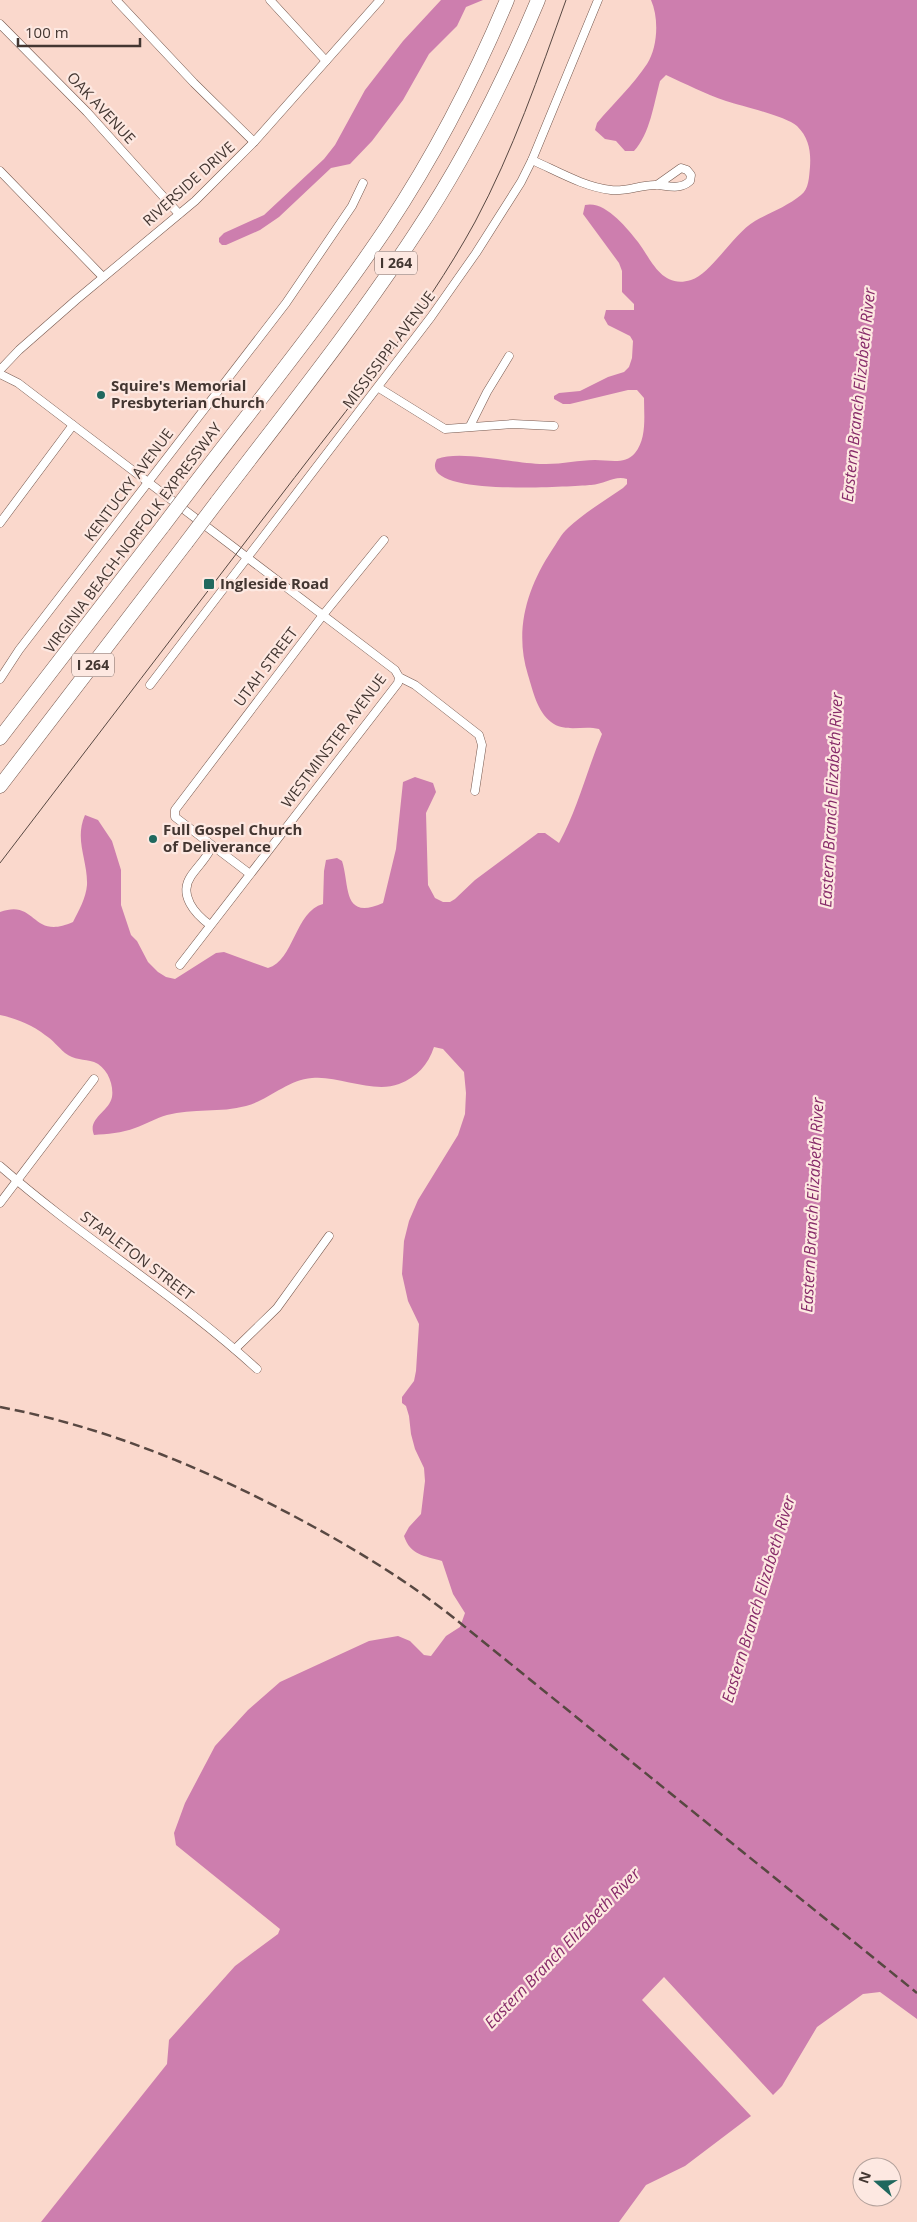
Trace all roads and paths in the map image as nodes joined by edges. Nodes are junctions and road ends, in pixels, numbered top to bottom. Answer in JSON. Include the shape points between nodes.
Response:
{"nodes":[{"id":1,"x":116,"y":0,"type":"edge"},
{"id":2,"x":270,"y":0,"type":"edge"},
{"id":3,"x":380,"y":0,"type":"edge"},
{"id":4,"x":507,"y":0,"type":"edge"},
{"id":5,"x":538,"y":0,"type":"edge"},
{"id":6,"x":598,"y":0,"type":"edge"},
{"id":7,"x":0,"y":24,"type":"edge"},
{"id":8,"x":326,"y":61,"type":"junction"},
{"id":9,"x":254,"y":142,"type":"junction"},
{"id":10,"x":532,"y":160,"type":"junction"},
{"id":11,"x":0,"y":171,"type":"edge"},
{"id":12,"x":362,"y":183,"type":"dead end"},
{"id":13,"x":657,"y":185,"type":"dead end"},
{"id":14,"x":179,"y":214,"type":"junction"},
{"id":15,"x":103,"y":278,"type":"junction"},
{"id":16,"x":509,"y":356,"type":"dead end"},
{"id":17,"x":0,"y":372,"type":"edge"},
{"id":18,"x":378,"y":388,"type":"junction"},
{"id":19,"x":73,"y":425,"type":"junction"},
{"id":20,"x":470,"y":426,"type":"junction"},
{"id":21,"x":554,"y":426,"type":"dead end"},
{"id":22,"x":149,"y":482,"type":"junction"},
{"id":23,"x":0,"y":523,"type":"edge"},
{"id":24,"x":384,"y":540,"type":"dead end"},
{"id":25,"x":247,"y":557,"type":"junction"},
{"id":26,"x":323,"y":615,"type":"junction"},
{"id":27,"x":399,"y":677,"type":"junction"},
{"id":28,"x":0,"y":679,"type":"edge"},
{"id":29,"x":150,"y":685,"type":"dead end"},
{"id":30,"x":0,"y":738,"type":"edge"},
{"id":31,"x":0,"y":786,"type":"edge"},
{"id":32,"x":475,"y":791,"type":"dead end"},
{"id":33,"x":208,"y":842,"type":"junction"},
{"id":34,"x":250,"y":874,"type":"junction"},
{"id":35,"x":210,"y":925,"type":"junction"},
{"id":36,"x":180,"y":965,"type":"dead end"},
{"id":37,"x":94,"y":1079,"type":"dead end"},
{"id":38,"x":0,"y":1166,"type":"edge"},
{"id":39,"x":17,"y":1181,"type":"junction"},
{"id":40,"x":0,"y":1203,"type":"edge"},
{"id":41,"x":329,"y":1236,"type":"dead end"},
{"id":42,"x":235,"y":1349,"type":"junction"},
{"id":43,"x":257,"y":1369,"type":"dead end"}],
"edges":[{"from":1,"to":9,"type":"street"},
{"from":2,"to":8,"type":"street"},
{"from":3,"to":8,"type":"street","name":"RIVERSIDE DRIVE"},
{"from":4,"to":30,"type":"highway","name":"VIRGINIA BEACH-NORFOLK EXPRESSWAY","number":"I 264","bridge":true,"via":[[448,126],[387,226],[334,301]]},
{"from":5,"to":31,"type":"highway","number":"I 264","bridge":true,"via":[[496,93],[416,233],[354,322]]},
{"from":6,"to":10,"type":"street","name":"MISSISSIPPI AVENUE"},
{"from":7,"to":14,"type":"street","name":"OAK AVENUE","via":[[87,112]]},
{"from":8,"to":9,"type":"street","name":"RIVERSIDE DRIVE"},
{"from":9,"to":14,"type":"street","name":"RIVERSIDE DRIVE"},
{"from":10,"to":13,"type":"street","via":[[610,190]]},
{"from":10,"to":18,"type":"street","name":"MISSISSIPPI AVENUE","via":[[476,253]]},
{"from":11,"to":15,"type":"street"},
{"from":12,"to":22,"type":"street","name":"KENTUCKY AVENUE","via":[[352,206],[286,303]]},
{"from":14,"to":15,"type":"street","name":"RIVERSIDE DRIVE"},
{"from":15,"to":17,"type":"street","name":"RIVERSIDE DRIVE","via":[[19,350]]},
{"from":16,"to":20,"type":"street"},
{"from":17,"to":19,"type":"street"},
{"from":18,"to":20,"type":"street","via":[[445,429]]},
{"from":18,"to":25,"type":"street","name":"MISSISSIPPI AVENUE"},
{"from":19,"to":22,"type":"street"},
{"from":19,"to":23,"type":"street"},
{"from":20,"to":21,"type":"street"},
{"from":22,"to":25,"type":"street"},
{"from":22,"to":28,"type":"street","name":"KENTUCKY AVENUE"},
{"from":24,"to":26,"type":"street","name":"UTAH STREET"},
{"from":25,"to":26,"type":"street"},
{"from":25,"to":29,"type":"street","name":"MISSISSIPPI AVENUE"},
{"from":26,"to":27,"type":"street","via":[[395,670]]},
{"from":26,"to":33,"type":"street","name":"UTAH STREET","via":[[174,814]]},
{"from":27,"to":32,"type":"street","via":[[415,685],[479,735],[482,746]]},
{"from":27,"to":34,"type":"street","name":"WESTMINSTER AVENUE","via":[[398,683]]},
{"from":33,"to":34,"type":"street"},
{"from":33,"to":35,"type":"street","via":[[210,850],[190,877],[186,891],[191,907]]},
{"from":34,"to":35,"type":"street","name":"WESTMINSTER AVENUE"},
{"from":35,"to":36,"type":"street","name":"WESTMINSTER AVENUE"},
{"from":37,"to":39,"type":"street"},
{"from":38,"to":39,"type":"street","name":"STAPLETON STREET"},
{"from":39,"to":40,"type":"street"},
{"from":39,"to":42,"type":"street","name":"STAPLETON STREET"},
{"from":41,"to":42,"type":"street","via":[[277,1308]]},
{"from":42,"to":43,"type":"street","name":"STAPLETON STREET"}]}
